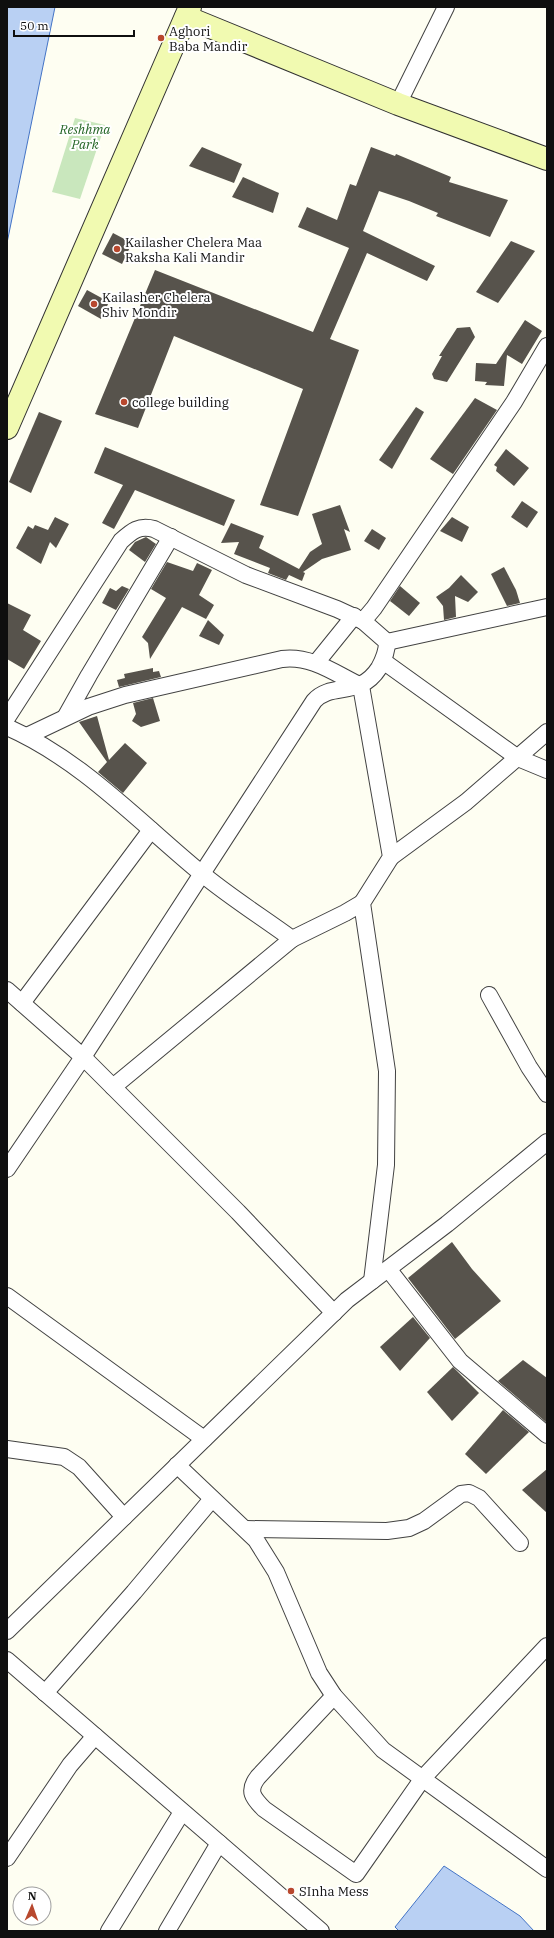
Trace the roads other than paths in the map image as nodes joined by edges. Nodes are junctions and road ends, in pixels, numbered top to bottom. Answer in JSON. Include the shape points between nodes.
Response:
{"nodes":[{"id":1,"x":446,"y":7,"type":"edge"},
{"id":2,"x":188,"y":12,"type":"edge"},
{"id":3,"x":398,"y":104,"type":"junction"},
{"id":4,"x":547,"y":159,"type":"edge"},
{"id":5,"x":547,"y":346,"type":"edge"},
{"id":6,"x":7,"y":428,"type":"edge"},
{"id":7,"x":171,"y":537,"type":"junction"},
{"id":8,"x":547,"y":606,"type":"edge"},
{"id":9,"x":358,"y":618,"type":"junction"},
{"id":10,"x":386,"y":642,"type":"junction"},
{"id":11,"x":383,"y":662,"type":"junction"},
{"id":12,"x":316,"y":663,"type":"junction"},
{"id":13,"x":361,"y":686,"type":"junction"},
{"id":14,"x":66,"y":716,"type":"junction"},
{"id":15,"x":7,"y":718,"type":"edge"},
{"id":16,"x":7,"y":728,"type":"edge"},
{"id":17,"x":547,"y":732,"type":"edge"},
{"id":18,"x":27,"y":736,"type":"junction"},
{"id":19,"x":518,"y":758,"type":"junction"},
{"id":20,"x":547,"y":770,"type":"edge"},
{"id":21,"x":151,"y":830,"type":"junction"},
{"id":22,"x":391,"y":857,"type":"junction"},
{"id":23,"x":202,"y":874,"type":"junction"},
{"id":24,"x":362,"y":903,"type":"junction"},
{"id":25,"x":292,"y":939,"type":"junction"},
{"id":26,"x":7,"y":990,"type":"edge"},
{"id":27,"x":489,"y":995,"type":"dead end"},
{"id":28,"x":22,"y":1003,"type":"junction"},
{"id":29,"x":83,"y":1057,"type":"junction"},
{"id":30,"x":113,"y":1087,"type":"junction"},
{"id":31,"x":547,"y":1094,"type":"edge"},
{"id":32,"x":547,"y":1142,"type":"edge"},
{"id":33,"x":7,"y":1169,"type":"edge"},
{"id":34,"x":389,"y":1270,"type":"junction"},
{"id":35,"x":372,"y":1282,"type":"junction"},
{"id":36,"x":7,"y":1296,"type":"edge"},
{"id":37,"x":334,"y":1313,"type":"junction"},
{"id":38,"x":547,"y":1435,"type":"edge"},
{"id":39,"x":204,"y":1439,"type":"junction"},
{"id":40,"x":7,"y":1449,"type":"edge"},
{"id":41,"x":178,"y":1465,"type":"junction"},
{"id":42,"x":212,"y":1499,"type":"junction"},
{"id":43,"x":124,"y":1517,"type":"junction"},
{"id":44,"x":246,"y":1529,"type":"junction"},
{"id":45,"x":520,"y":1543,"type":"dead end"},
{"id":46,"x":7,"y":1631,"type":"edge"},
{"id":47,"x":547,"y":1646,"type":"edge"},
{"id":48,"x":7,"y":1660,"type":"edge"},
{"id":49,"x":45,"y":1693,"type":"junction"},
{"id":50,"x":334,"y":1696,"type":"junction"},
{"id":51,"x":95,"y":1736,"type":"junction"},
{"id":52,"x":423,"y":1778,"type":"junction"},
{"id":53,"x":182,"y":1812,"type":"junction"},
{"id":54,"x":219,"y":1843,"type":"junction"},
{"id":55,"x":7,"y":1858,"type":"edge"},
{"id":56,"x":547,"y":1869,"type":"edge"},
{"id":57,"x":109,"y":1931,"type":"edge"},
{"id":58,"x":167,"y":1931,"type":"edge"},
{"id":59,"x":321,"y":1931,"type":"edge"}],
"edges":[{"from":1,"to":3,"type":"street"},
{"from":2,"to":3,"type":"street"},
{"from":2,"to":6,"type":"street"},
{"from":3,"to":4,"type":"street"},
{"from":5,"to":9,"type":"street","via":[[514,402],[374,608]]},
{"from":7,"to":9,"type":"street","via":[[246,575]]},
{"from":7,"to":14,"type":"street"},
{"from":7,"to":15,"type":"street","via":[[154,529],[141,527],[121,541]]},
{"from":8,"to":10,"type":"street"},
{"from":9,"to":10,"type":"street"},
{"from":9,"to":12,"type":"street"},
{"from":10,"to":11,"type":"street","via":[[387,651]]},
{"from":11,"to":13,"type":"street"},
{"from":11,"to":19,"type":"street"},
{"from":12,"to":13,"type":"street"},
{"from":12,"to":14,"type":"street","via":[[294,657],[282,659],[125,695]]},
{"from":13,"to":22,"type":"street"},
{"from":13,"to":23,"type":"street","via":[[319,695],[314,700]]},
{"from":14,"to":18,"type":"street"},
{"from":16,"to":18,"type":"street"},
{"from":17,"to":19,"type":"street"},
{"from":18,"to":21,"type":"street","via":[[87,776]]},
{"from":19,"to":20,"type":"street"},
{"from":19,"to":22,"type":"street","via":[[466,802]]},
{"from":21,"to":23,"type":"street"},
{"from":21,"to":28,"type":"street"},
{"from":22,"to":24,"type":"street"},
{"from":23,"to":25,"type":"street"},
{"from":23,"to":29,"type":"street"},
{"from":24,"to":25,"type":"street"},
{"from":24,"to":35,"type":"street","via":[[387,1071],[386,1165]]},
{"from":25,"to":30,"type":"street"},
{"from":26,"to":28,"type":"street"},
{"from":27,"to":31,"type":"street"},
{"from":28,"to":29,"type":"street"},
{"from":29,"to":30,"type":"street"},
{"from":29,"to":33,"type":"street"},
{"from":30,"to":37,"type":"street"},
{"from":32,"to":34,"type":"street"},
{"from":34,"to":35,"type":"street"},
{"from":34,"to":38,"type":"street","via":[[460,1361]]},
{"from":35,"to":37,"type":"street"},
{"from":36,"to":39,"type":"street"},
{"from":37,"to":39,"type":"street"},
{"from":39,"to":41,"type":"street"},
{"from":40,"to":43,"type":"street","via":[[64,1457],[79,1466]]},
{"from":41,"to":42,"type":"street"},
{"from":41,"to":43,"type":"street"},
{"from":42,"to":44,"type":"street"},
{"from":42,"to":49,"type":"street"},
{"from":43,"to":46,"type":"street"},
{"from":44,"to":45,"type":"street","via":[[387,1532],[409,1528],[424,1521],[461,1494],[469,1493],[479,1498]]},
{"from":44,"to":50,"type":"street","via":[[276,1572],[319,1673]]},
{"from":47,"to":52,"type":"street"},
{"from":48,"to":49,"type":"street"},
{"from":49,"to":51,"type":"street"},
{"from":50,"to":52,"type":"street","via":[[383,1750]]},
{"from":50,"to":52,"type":"street","via":[[253,1783],[252,1796],[264,1809],[356,1874]]},
{"from":51,"to":53,"type":"street"},
{"from":51,"to":55,"type":"street","via":[[70,1765]]},
{"from":52,"to":56,"type":"street"},
{"from":53,"to":54,"type":"street"},
{"from":53,"to":57,"type":"street"},
{"from":54,"to":58,"type":"street"},
{"from":54,"to":59,"type":"street"}]}
